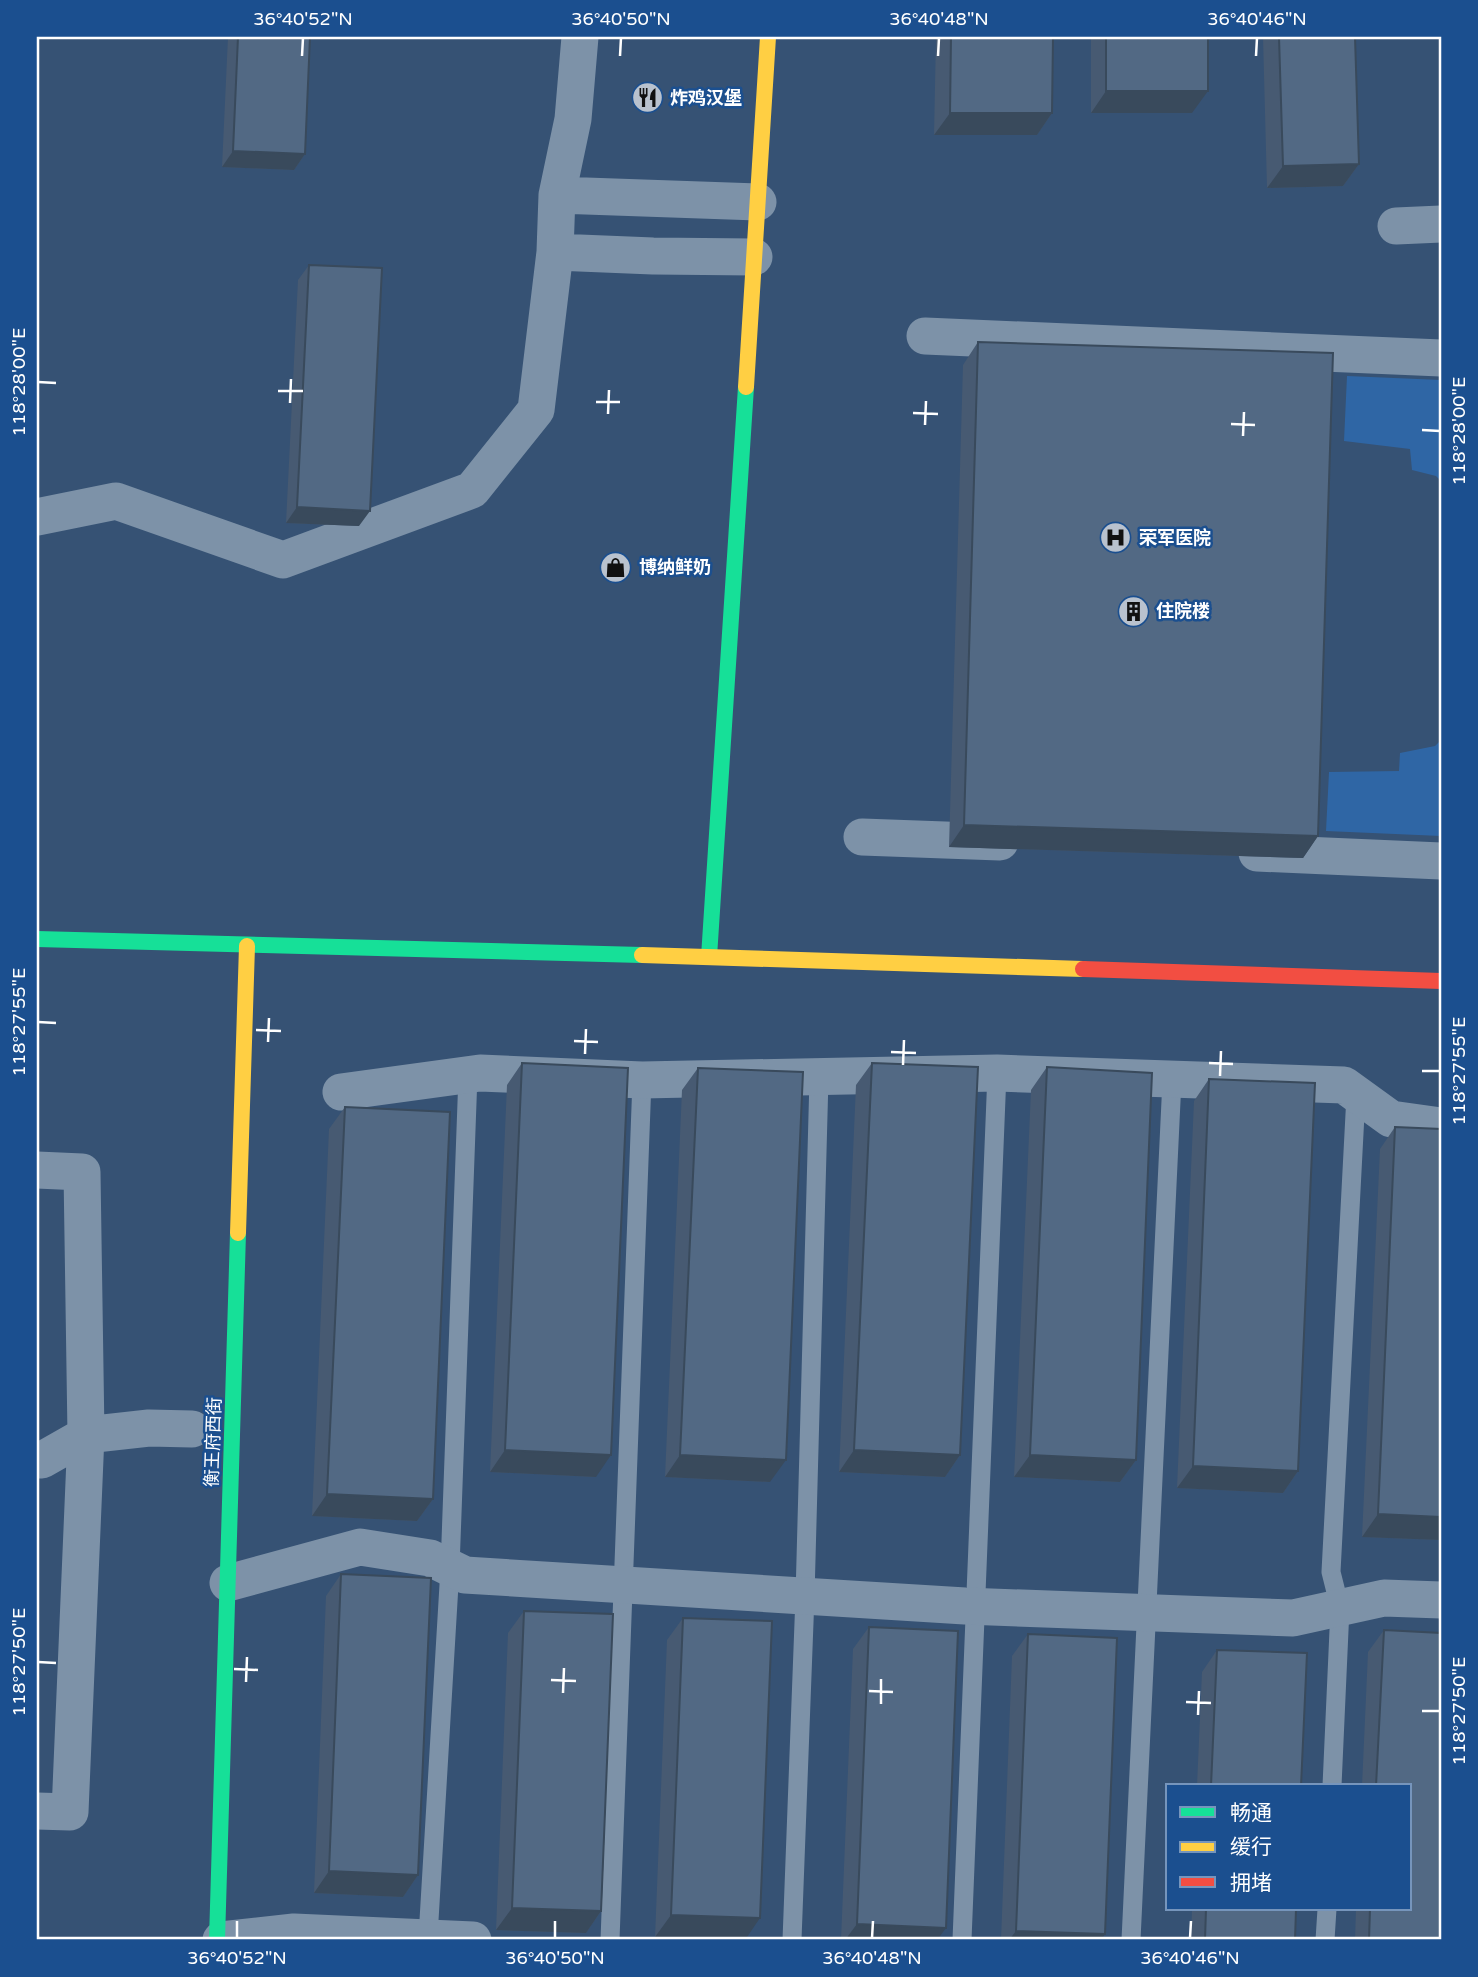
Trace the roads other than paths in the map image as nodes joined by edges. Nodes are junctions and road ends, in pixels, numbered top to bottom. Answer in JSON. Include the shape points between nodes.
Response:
{"nodes":[{"id":1,"x":580,"y":37,"type":"edge"},
{"id":2,"x":768,"y":37,"type":"edge"},
{"id":3,"x":557,"y":195,"type":"junction"},
{"id":4,"x":758,"y":202,"type":"junction"},
{"id":5,"x":1441,"y":224,"type":"edge"},
{"id":6,"x":1396,"y":226,"type":"dead end"},
{"id":7,"x":555,"y":252,"type":"junction"},
{"id":8,"x":754,"y":257,"type":"junction"},
{"id":9,"x":926,"y":336,"type":"dead end"},
{"id":10,"x":1441,"y":358,"type":"edge"},
{"id":11,"x":37,"y":517,"type":"edge"},
{"id":12,"x":862,"y":836,"type":"dead end"},
{"id":13,"x":1027,"y":844,"type":"edge"},
{"id":14,"x":1220,"y":852,"type":"edge"},
{"id":15,"x":1441,"y":861,"type":"edge"},
{"id":16,"x":37,"y":939,"type":"edge"},
{"id":17,"x":247,"y":946,"type":"junction"},
{"id":18,"x":709,"y":957,"type":"junction"},
{"id":19,"x":1441,"y":981,"type":"edge"},
{"id":20,"x":997,"y":1073,"type":"junction"},
{"id":21,"x":468,"y":1075,"type":"junction"},
{"id":22,"x":820,"y":1078,"type":"junction"},
{"id":23,"x":642,"y":1080,"type":"junction"},
{"id":24,"x":1172,"y":1080,"type":"junction"},
{"id":25,"x":341,"y":1092,"type":"dead end"},
{"id":26,"x":1356,"y":1095,"type":"junction"},
{"id":27,"x":1441,"y":1126,"type":"edge"},
{"id":28,"x":37,"y":1170,"type":"edge"},
{"id":29,"x":192,"y":1429,"type":"dead end"},
{"id":30,"x":86,"y":1435,"type":"junction"},
{"id":31,"x":37,"y":1460,"type":"edge"},
{"id":32,"x":450,"y":1568,"type":"junction"},
{"id":33,"x":228,"y":1583,"type":"junction"},
{"id":34,"x":623,"y":1585,"type":"junction"},
{"id":35,"x":805,"y":1596,"type":"junction"},
{"id":36,"x":1441,"y":1600,"type":"edge"},
{"id":37,"x":975,"y":1606,"type":"junction"},
{"id":38,"x":1340,"y":1608,"type":"junction"},
{"id":39,"x":1146,"y":1612,"type":"junction"},
{"id":40,"x":1332,"y":1784,"type":"edge"},
{"id":41,"x":37,"y":1811,"type":"edge"},
{"id":42,"x":1327,"y":1910,"type":"edge"},
{"id":43,"x":428,"y":1937,"type":"junction"},
{"id":44,"x":219,"y":1940,"type":"edge"},
{"id":45,"x":473,"y":1940,"type":"edge"},
{"id":46,"x":610,"y":1940,"type":"edge"},
{"id":47,"x":792,"y":1940,"type":"edge"},
{"id":48,"x":962,"y":1940,"type":"edge"},
{"id":49,"x":1131,"y":1940,"type":"edge"},
{"id":50,"x":1325,"y":1940,"type":"edge"}],
"edges":[{"from":1,"to":3,"type":"street","via":[[573,119]]},
{"from":2,"to":4,"type":"street"},
{"from":3,"to":4,"type":"street"},
{"from":3,"to":7,"type":"street"},
{"from":4,"to":8,"type":"street"},
{"from":5,"to":6,"type":"street"},
{"from":7,"to":8,"type":"street"},
{"from":7,"to":11,"type":"street","via":[[536,410],[472,490],[283,560],[116,501]]},
{"from":8,"to":18,"type":"street"},
{"from":9,"to":10,"type":"street"},
{"from":12,"to":13,"type":"street"},
{"from":14,"to":15,"type":"street"},
{"from":16,"to":17,"type":"street"},
{"from":17,"to":18,"type":"street"},
{"from":17,"to":33,"type":"street","name":"衡王府西街"},
{"from":18,"to":19,"type":"street"},
{"from":20,"to":22,"type":"street"},
{"from":20,"to":24,"type":"street"},
{"from":20,"to":37,"type":"lane"},
{"from":21,"to":23,"type":"street"},
{"from":21,"to":25,"type":"street"},
{"from":21,"to":32,"type":"lane"},
{"from":22,"to":23,"type":"street"},
{"from":22,"to":35,"type":"lane"},
{"from":23,"to":34,"type":"lane"},
{"from":24,"to":26,"type":"street","via":[[1344,1085]]},
{"from":24,"to":39,"type":"lane"},
{"from":26,"to":27,"type":"street","via":[[1391,1119]]},
{"from":26,"to":38,"type":"lane","via":[[1331,1572]]},
{"from":28,"to":30,"type":"street","via":[[82,1172]]},
{"from":29,"to":30,"type":"street"},
{"from":30,"to":31,"type":"street"},
{"from":30,"to":41,"type":"street","via":[[70,1812]]},
{"from":32,"to":33,"type":"street","via":[[430,1558],[360,1547]]},
{"from":32,"to":34,"type":"street","via":[[465,1575]]},
{"from":32,"to":43,"type":"lane"},
{"from":33,"to":44,"type":"street","name":"衡王府西街"},
{"from":34,"to":35,"type":"street"},
{"from":34,"to":46,"type":"lane"},
{"from":35,"to":37,"type":"street"},
{"from":35,"to":47,"type":"lane"},
{"from":36,"to":38,"type":"street","via":[[1384,1598]]},
{"from":37,"to":39,"type":"street"},
{"from":37,"to":48,"type":"lane"},
{"from":38,"to":39,"type":"street","via":[[1293,1618]]},
{"from":38,"to":40,"type":"lane"},
{"from":39,"to":49,"type":"lane"},
{"from":42,"to":50,"type":"lane"},
{"from":43,"to":44,"type":"street","via":[[294,1931]]},
{"from":43,"to":45,"type":"street"}]}
